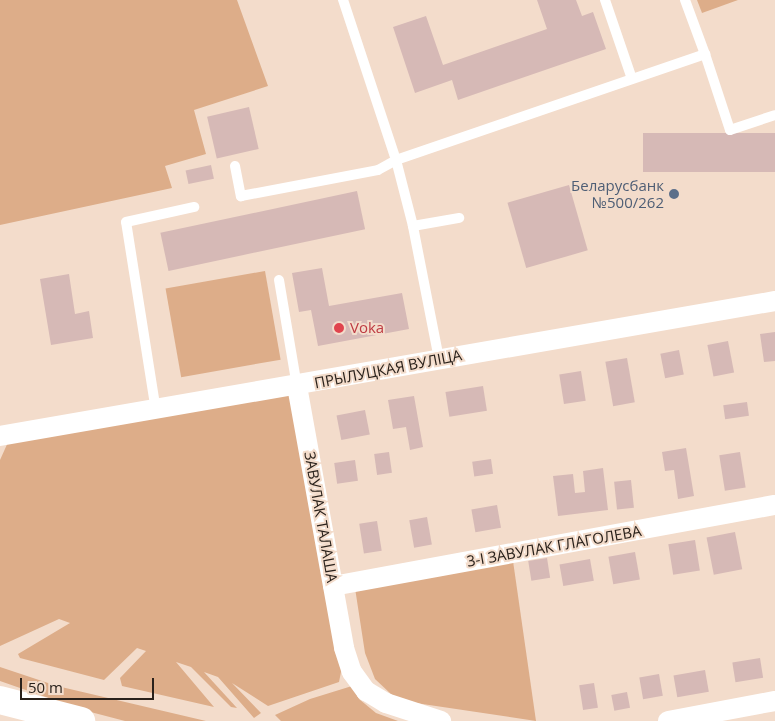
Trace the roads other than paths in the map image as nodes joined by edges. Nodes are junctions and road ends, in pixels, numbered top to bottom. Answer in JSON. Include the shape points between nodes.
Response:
{"nodes":[{"id":1,"x":343,"y":0,"type":"edge"},
{"id":2,"x":605,"y":0,"type":"edge"},
{"id":3,"x":685,"y":0,"type":"edge"},
{"id":4,"x":705,"y":54,"type":"junction"},
{"id":5,"x":632,"y":79,"type":"junction"},
{"id":6,"x":775,"y":114,"type":"edge"},
{"id":7,"x":396,"y":160,"type":"junction"},
{"id":8,"x":235,"y":166,"type":"dead end"},
{"id":9,"x":194,"y":207,"type":"dead end"},
{"id":10,"x":459,"y":218,"type":"dead end"},
{"id":11,"x":414,"y":226,"type":"junction"},
{"id":12,"x":280,"y":280,"type":"dead end"},
{"id":13,"x":775,"y":300,"type":"edge"},
{"id":14,"x":439,"y":359,"type":"junction"},
{"id":15,"x":297,"y":386,"type":"junction"},
{"id":16,"x":156,"y":411,"type":"junction"},
{"id":17,"x":0,"y":436,"type":"edge"},
{"id":18,"x":775,"y":505,"type":"edge"},
{"id":19,"x":333,"y":586,"type":"junction"},
{"id":20,"x":0,"y":700,"type":"edge"},
{"id":21,"x":775,"y":701,"type":"edge"},
{"id":22,"x":0,"y":711,"type":"edge"},
{"id":23,"x":25,"y":721,"type":"edge"},
{"id":24,"x":81,"y":721,"type":"edge"},
{"id":25,"x":440,"y":721,"type":"edge"},
{"id":26,"x":668,"y":721,"type":"edge"}],
"edges":[{"from":1,"to":7,"type":"lane"},
{"from":2,"to":5,"type":"lane"},
{"from":3,"to":4,"type":"lane"},
{"from":4,"to":5,"type":"lane"},
{"from":4,"to":6,"type":"lane","via":[[730,130]]},
{"from":5,"to":7,"type":"lane"},
{"from":7,"to":8,"type":"lane","via":[[378,170],[241,196]]},
{"from":7,"to":11,"type":"lane"},
{"from":9,"to":16,"type":"lane","via":[[126,222]]},
{"from":10,"to":11,"type":"lane"},
{"from":11,"to":14,"type":"lane"},
{"from":12,"to":15,"type":"lane"},
{"from":13,"to":14,"type":"street","name":"ПРЫЛУЦКАЯ ВУЛІЦА"},
{"from":14,"to":15,"type":"street","name":"ПРЫЛУЦКАЯ ВУЛІЦА"},
{"from":15,"to":16,"type":"street","name":"ПРЫЛУЦКАЯ ВУЛІЦА"},
{"from":15,"to":19,"type":"street","name":"ЗАВУЛАК ТАЛАША"},
{"from":16,"to":17,"type":"street","name":"ПРЫЛУЦКАЯ ВУЛІЦА"},
{"from":18,"to":19,"type":"street","name":"3-І ЗАВУЛАК ГЛАГОЛЕВА"},
{"from":19,"to":25,"type":"street","name":"ЗАВУЛАК ТАЛАША","via":[[344,648],[352,672],[366,691],[386,703]]},
{"from":20,"to":24,"type":"main road"},
{"from":21,"to":26,"type":"street"},
{"from":22,"to":23,"type":"main road"}]}
